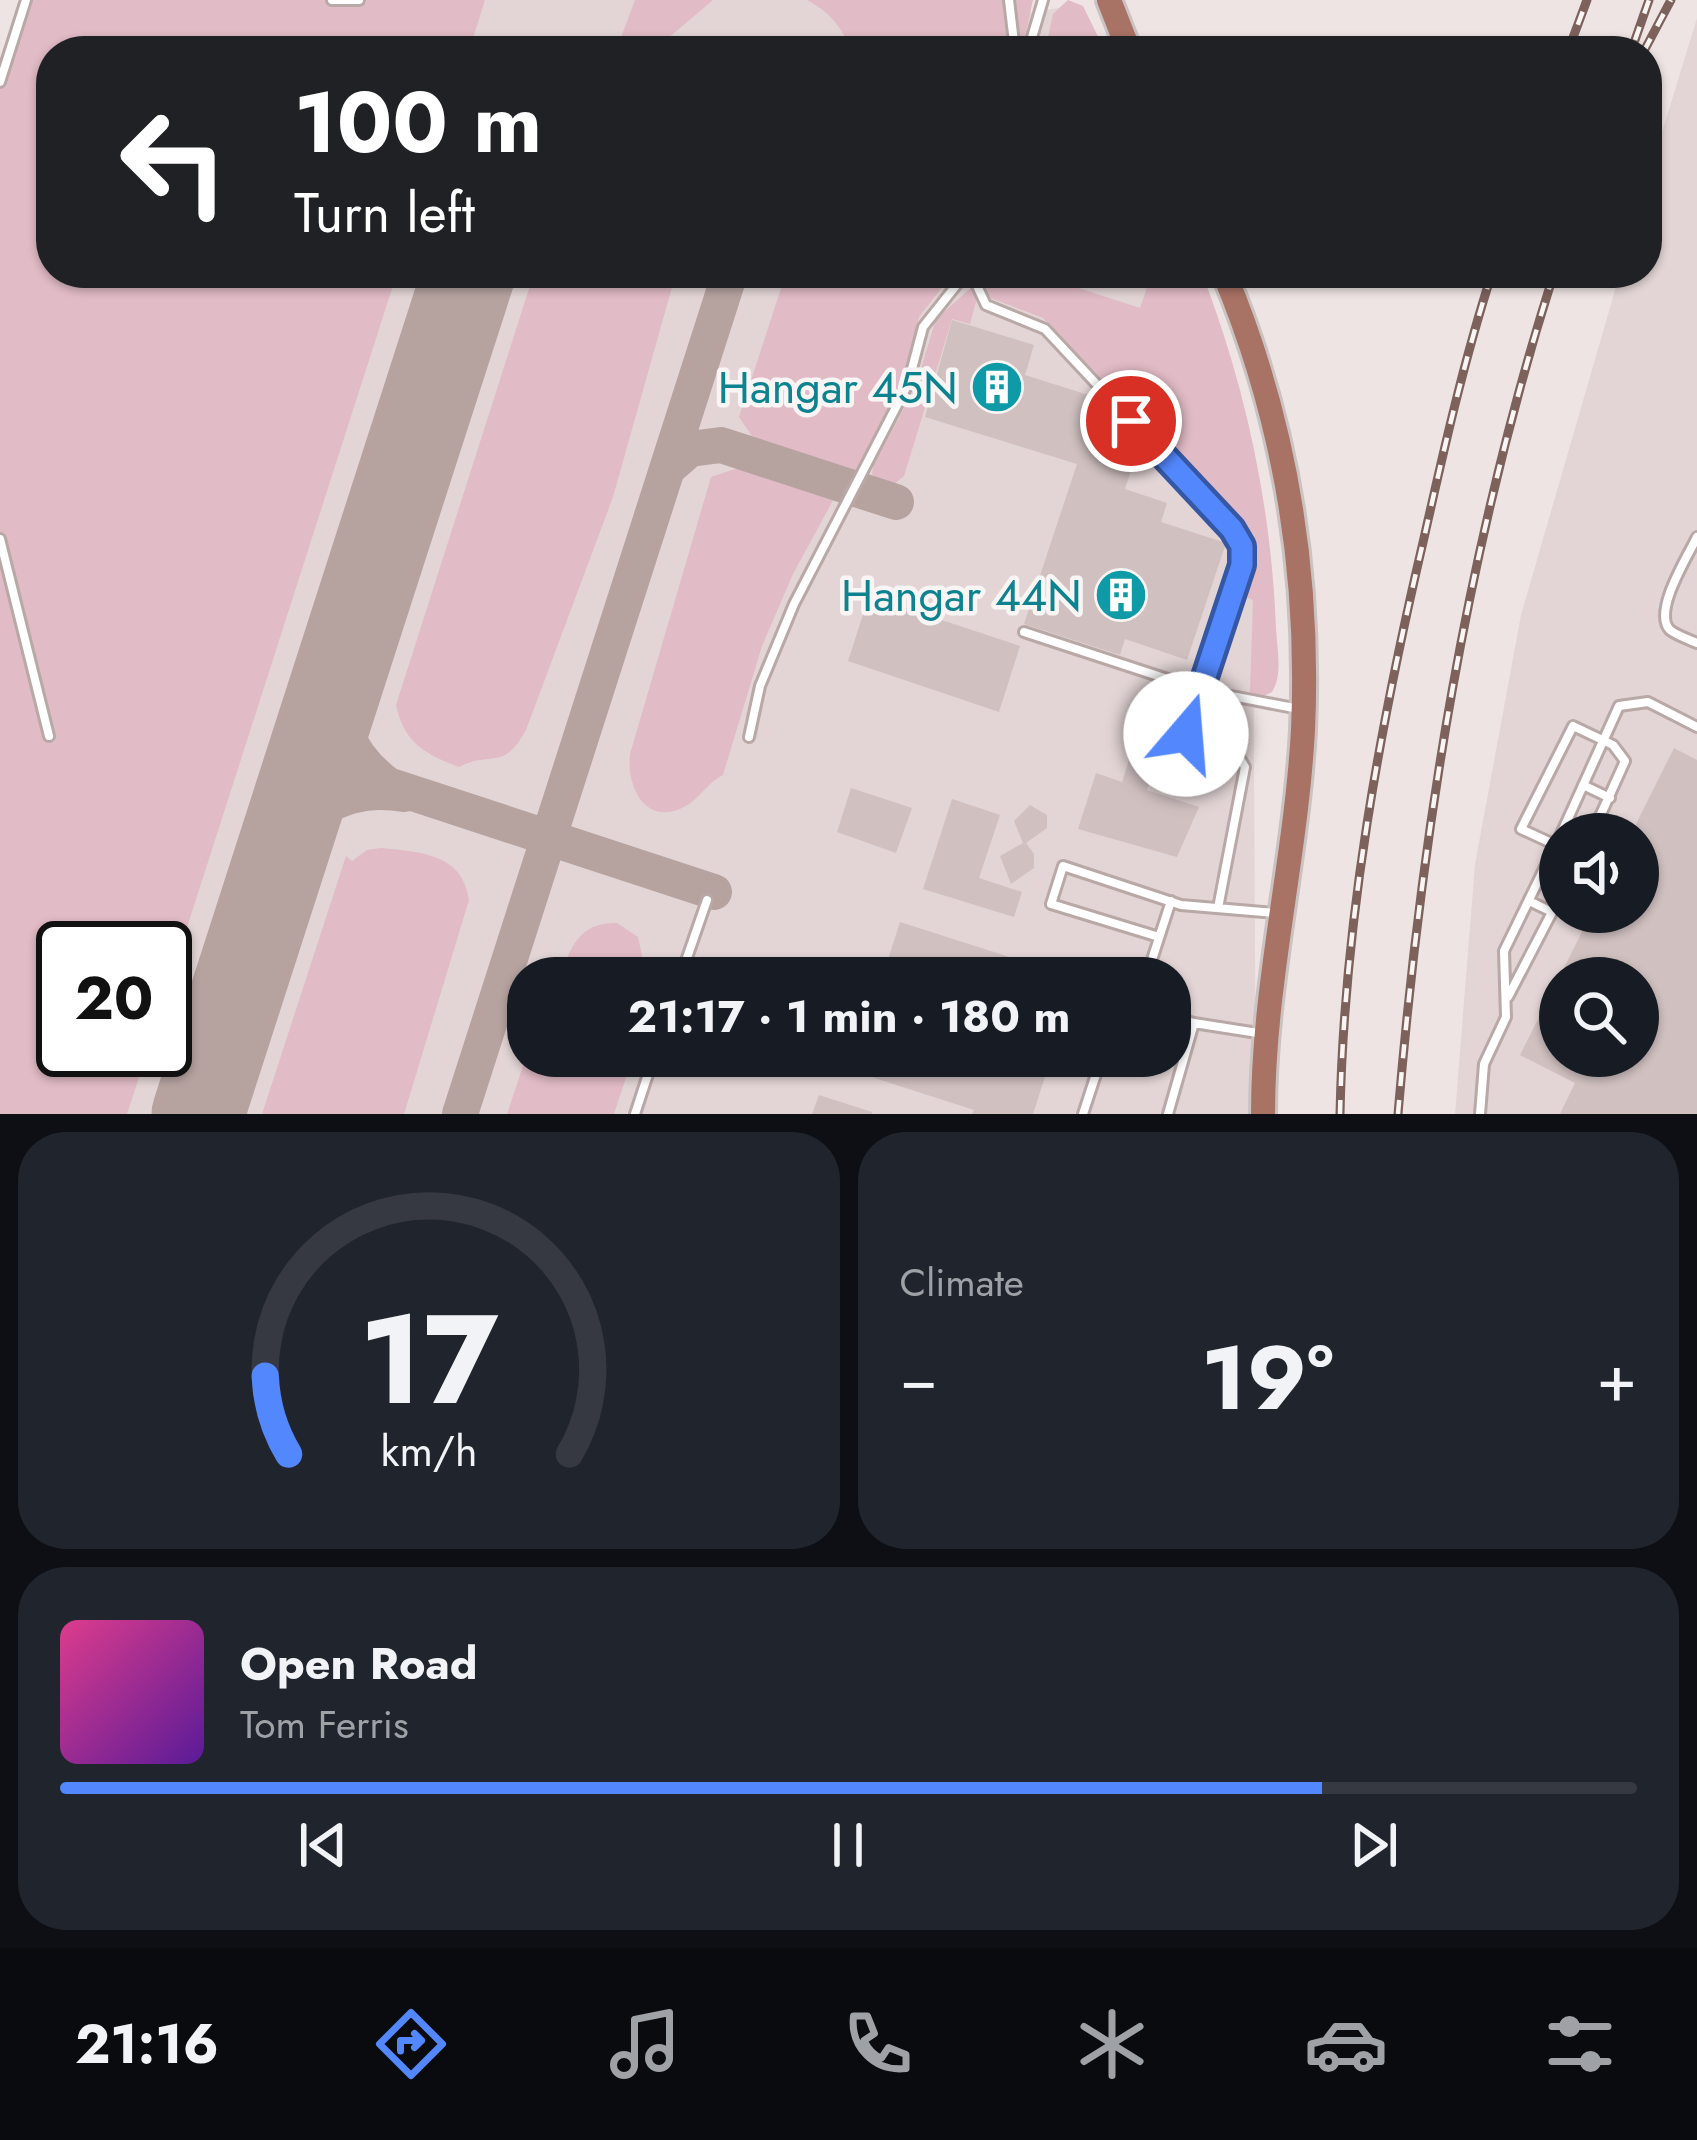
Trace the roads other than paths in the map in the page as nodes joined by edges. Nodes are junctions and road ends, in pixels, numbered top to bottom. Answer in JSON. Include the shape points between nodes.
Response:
{"nodes":[{"id":1,"x":26,"y":0,"type":"edge"},
{"id":2,"x":332,"y":0,"type":"edge"},
{"id":3,"x":359,"y":0,"type":"edge"},
{"id":4,"x":1010,"y":0,"type":"edge"},
{"id":5,"x":1042,"y":0,"type":"edge"},
{"id":6,"x":1109,"y":0,"type":"edge"},
{"id":7,"x":1014,"y":36,"type":"edge"},
{"id":8,"x":1032,"y":36,"type":"edge"},
{"id":9,"x":1123,"y":36,"type":"edge"},
{"id":10,"x":0,"y":82,"type":"edge"},
{"id":11,"x":956,"y":288,"type":"edge"},
{"id":12,"x":976,"y":288,"type":"edge"},
{"id":13,"x":1230,"y":288,"type":"edge"},
{"id":14,"x":1697,"y":537,"type":"edge"},
{"id":15,"x":0,"y":539,"type":"edge"},
{"id":16,"x":1024,"y":632,"type":"dead end"},
{"id":17,"x":1697,"y":644,"type":"edge"},
{"id":18,"x":1201,"y":690,"type":"junction"},
{"id":19,"x":1303,"y":709,"type":"junction"},
{"id":20,"x":1697,"y":727,"type":"edge"},
{"id":21,"x":49,"y":736,"type":"dead end"},
{"id":22,"x":749,"y":737,"type":"dead end"},
{"id":23,"x":1603,"y":740,"type":"junction"},
{"id":24,"x":1583,"y":785,"type":"junction"},
{"id":25,"x":1610,"y":798,"type":"junction"},
{"id":26,"x":1571,"y":813,"type":"edge"},
{"id":27,"x":1602,"y":813,"type":"edge"},
{"id":28,"x":1539,"y":835,"type":"edge"},
{"id":29,"x":1539,"y":881,"type":"edge"},
{"id":30,"x":707,"y":900,"type":"dead end"},
{"id":31,"x":1171,"y":901,"type":"junction"},
{"id":32,"x":1529,"y":901,"type":"junction"},
{"id":33,"x":1539,"y":906,"type":"edge"},
{"id":34,"x":1218,"y":908,"type":"junction"},
{"id":35,"x":1279,"y":914,"type":"junction"},
{"id":36,"x":1542,"y":933,"type":"edge"},
{"id":37,"x":1159,"y":938,"type":"junction"},
{"id":38,"x":687,"y":957,"type":"edge"},
{"id":39,"x":1153,"y":957,"type":"edge"},
{"id":40,"x":1506,"y":1002,"type":"junction"},
{"id":41,"x":1191,"y":1022,"type":"edge"},
{"id":42,"x":1194,"y":1023,"type":"junction"},
{"id":43,"x":1264,"y":1034,"type":"junction"},
{"id":44,"x":647,"y":1077,"type":"edge"},
{"id":45,"x":1095,"y":1077,"type":"edge"},
{"id":46,"x":635,"y":1114,"type":"edge"},
{"id":47,"x":1084,"y":1114,"type":"edge"},
{"id":48,"x":1168,"y":1114,"type":"edge"},
{"id":49,"x":1263,"y":1114,"type":"edge"},
{"id":50,"x":1480,"y":1114,"type":"edge"}],
"edges":[{"from":1,"to":10,"type":"lane"},
{"from":2,"to":3,"type":"lane"},
{"from":4,"to":7,"type":"lane"},
{"from":5,"to":8,"type":"lane"},
{"from":6,"to":9,"type":"main road"},
{"from":11,"to":22,"type":"lane","via":[[923,327],[908,384],[786,623]]},
{"from":12,"to":18,"type":"lane","via":[[986,305],[1045,329],[1238,536],[1242,565]]},
{"from":13,"to":19,"type":"main road","via":[[1269,395],[1290,490],[1302,580]]},
{"from":14,"to":17,"type":"lane","via":[[1664,618]]},
{"from":15,"to":21,"type":"lane"},
{"from":16,"to":18,"type":"lane"},
{"from":18,"to":19,"type":"lane"},
{"from":18,"to":34,"type":"lane","via":[[1186,734],[1236,752],[1245,767]]},
{"from":19,"to":35,"type":"main road"},
{"from":20,"to":23,"type":"lane","via":[[1648,702],[1619,706]]},
{"from":23,"to":24,"type":"lane"},
{"from":23,"to":25,"type":"lane","via":[[1625,760]]},
{"from":23,"to":28,"type":"lane","via":[[1573,726],[1522,829]]},
{"from":24,"to":25,"type":"lane"},
{"from":24,"to":26,"type":"lane"},
{"from":25,"to":27,"type":"lane"},
{"from":29,"to":32,"type":"lane"},
{"from":30,"to":38,"type":"lane"},
{"from":31,"to":34,"type":"lane"},
{"from":31,"to":37,"type":"lane"},
{"from":31,"to":37,"type":"lane","via":[[1063,866],[1052,904]]},
{"from":32,"to":33,"type":"lane"},
{"from":32,"to":40,"type":"lane","via":[[1504,951]]},
{"from":34,"to":35,"type":"lane"},
{"from":35,"to":43,"type":"main road"},
{"from":36,"to":40,"type":"lane"},
{"from":37,"to":39,"type":"lane"},
{"from":40,"to":50,"type":"lane","via":[[1484,1064]]},
{"from":41,"to":42,"type":"lane"},
{"from":42,"to":43,"type":"lane"},
{"from":42,"to":48,"type":"lane"},
{"from":43,"to":49,"type":"main road"},
{"from":44,"to":46,"type":"lane"},
{"from":45,"to":47,"type":"lane"}]}
